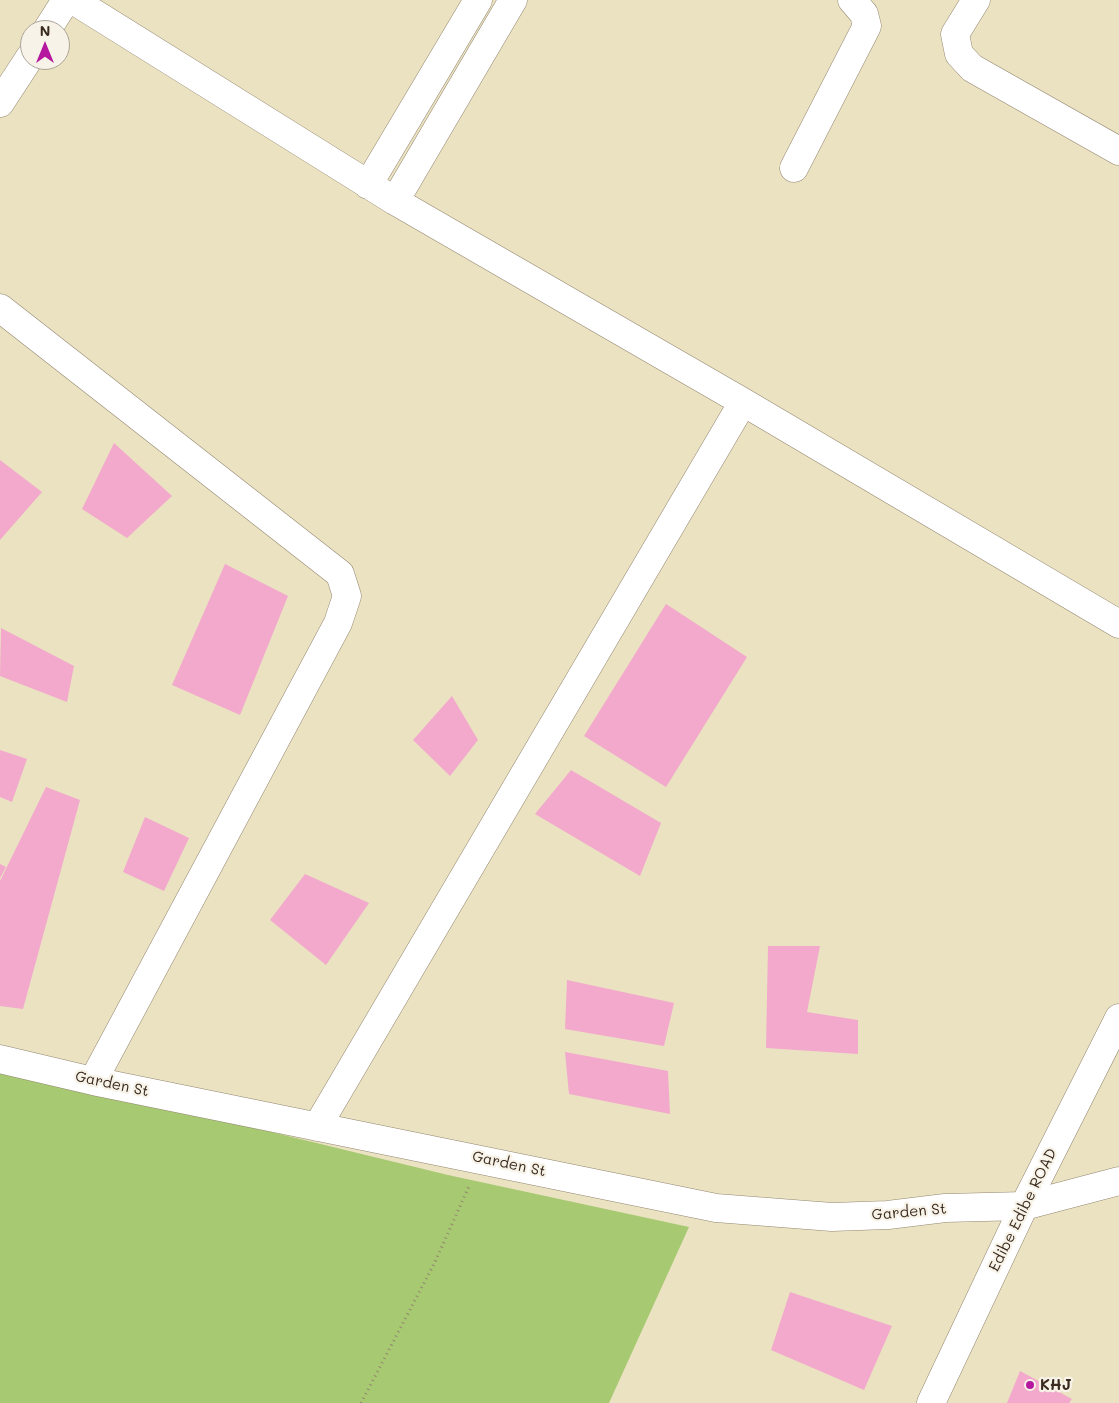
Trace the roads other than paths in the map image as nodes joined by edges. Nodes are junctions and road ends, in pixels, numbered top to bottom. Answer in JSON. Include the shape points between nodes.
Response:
{"nodes":[{"id":1,"x":66,"y":0,"type":"edge"},
{"id":2,"x":73,"y":0,"type":"edge"},
{"id":3,"x":478,"y":0,"type":"edge"},
{"id":4,"x":513,"y":0,"type":"edge"},
{"id":5,"x":852,"y":0,"type":"edge"},
{"id":6,"x":976,"y":0,"type":"edge"},
{"id":7,"x":53,"y":20,"type":"edge"},
{"id":8,"x":22,"y":70,"type":"edge"},
{"id":9,"x":0,"y":104,"type":"edge"},
{"id":10,"x":1119,"y":152,"type":"edge"},
{"id":11,"x":794,"y":168,"type":"dead end"},
{"id":12,"x":368,"y":185,"type":"junction"},
{"id":13,"x":395,"y":202,"type":"junction"},
{"id":14,"x":0,"y":308,"type":"edge"},
{"id":15,"x":743,"y":402,"type":"junction"},
{"id":16,"x":1119,"y":624,"type":"edge"},
{"id":17,"x":1119,"y":1018,"type":"edge"},
{"id":18,"x":0,"y":1059,"type":"edge"},
{"id":19,"x":93,"y":1081,"type":"junction"},
{"id":20,"x":317,"y":1127,"type":"junction"},
{"id":21,"x":1119,"y":1182,"type":"edge"},
{"id":22,"x":1024,"y":1206,"type":"junction"},
{"id":23,"x":931,"y":1403,"type":"edge"}],
"edges":[{"from":1,"to":7,"type":"street"},
{"from":2,"to":12,"type":"street"},
{"from":3,"to":12,"type":"street"},
{"from":4,"to":13,"type":"street"},
{"from":5,"to":11,"type":"street","via":[[864,14],[867,26]]},
{"from":6,"to":10,"type":"street","via":[[955,34],[958,54],[972,68]]},
{"from":8,"to":9,"type":"street"},
{"from":12,"to":13,"type":"street"},
{"from":13,"to":15,"type":"street"},
{"from":14,"to":19,"type":"street","via":[[340,574],[347,596],[338,624]]},
{"from":15,"to":16,"type":"street"},
{"from":15,"to":20,"type":"street"},
{"from":17,"to":22,"type":"street","name":"Edibe Edibe ROAD"},
{"from":18,"to":19,"type":"street","name":"Garden St"},
{"from":19,"to":20,"type":"street","name":"Garden St"},
{"from":20,"to":22,"type":"street","name":"Garden St","via":[[716,1208],[842,1216]]},
{"from":21,"to":22,"type":"street","name":"Garden St"},
{"from":22,"to":23,"type":"street","name":"Edibe Edibe ROAD"}]}
